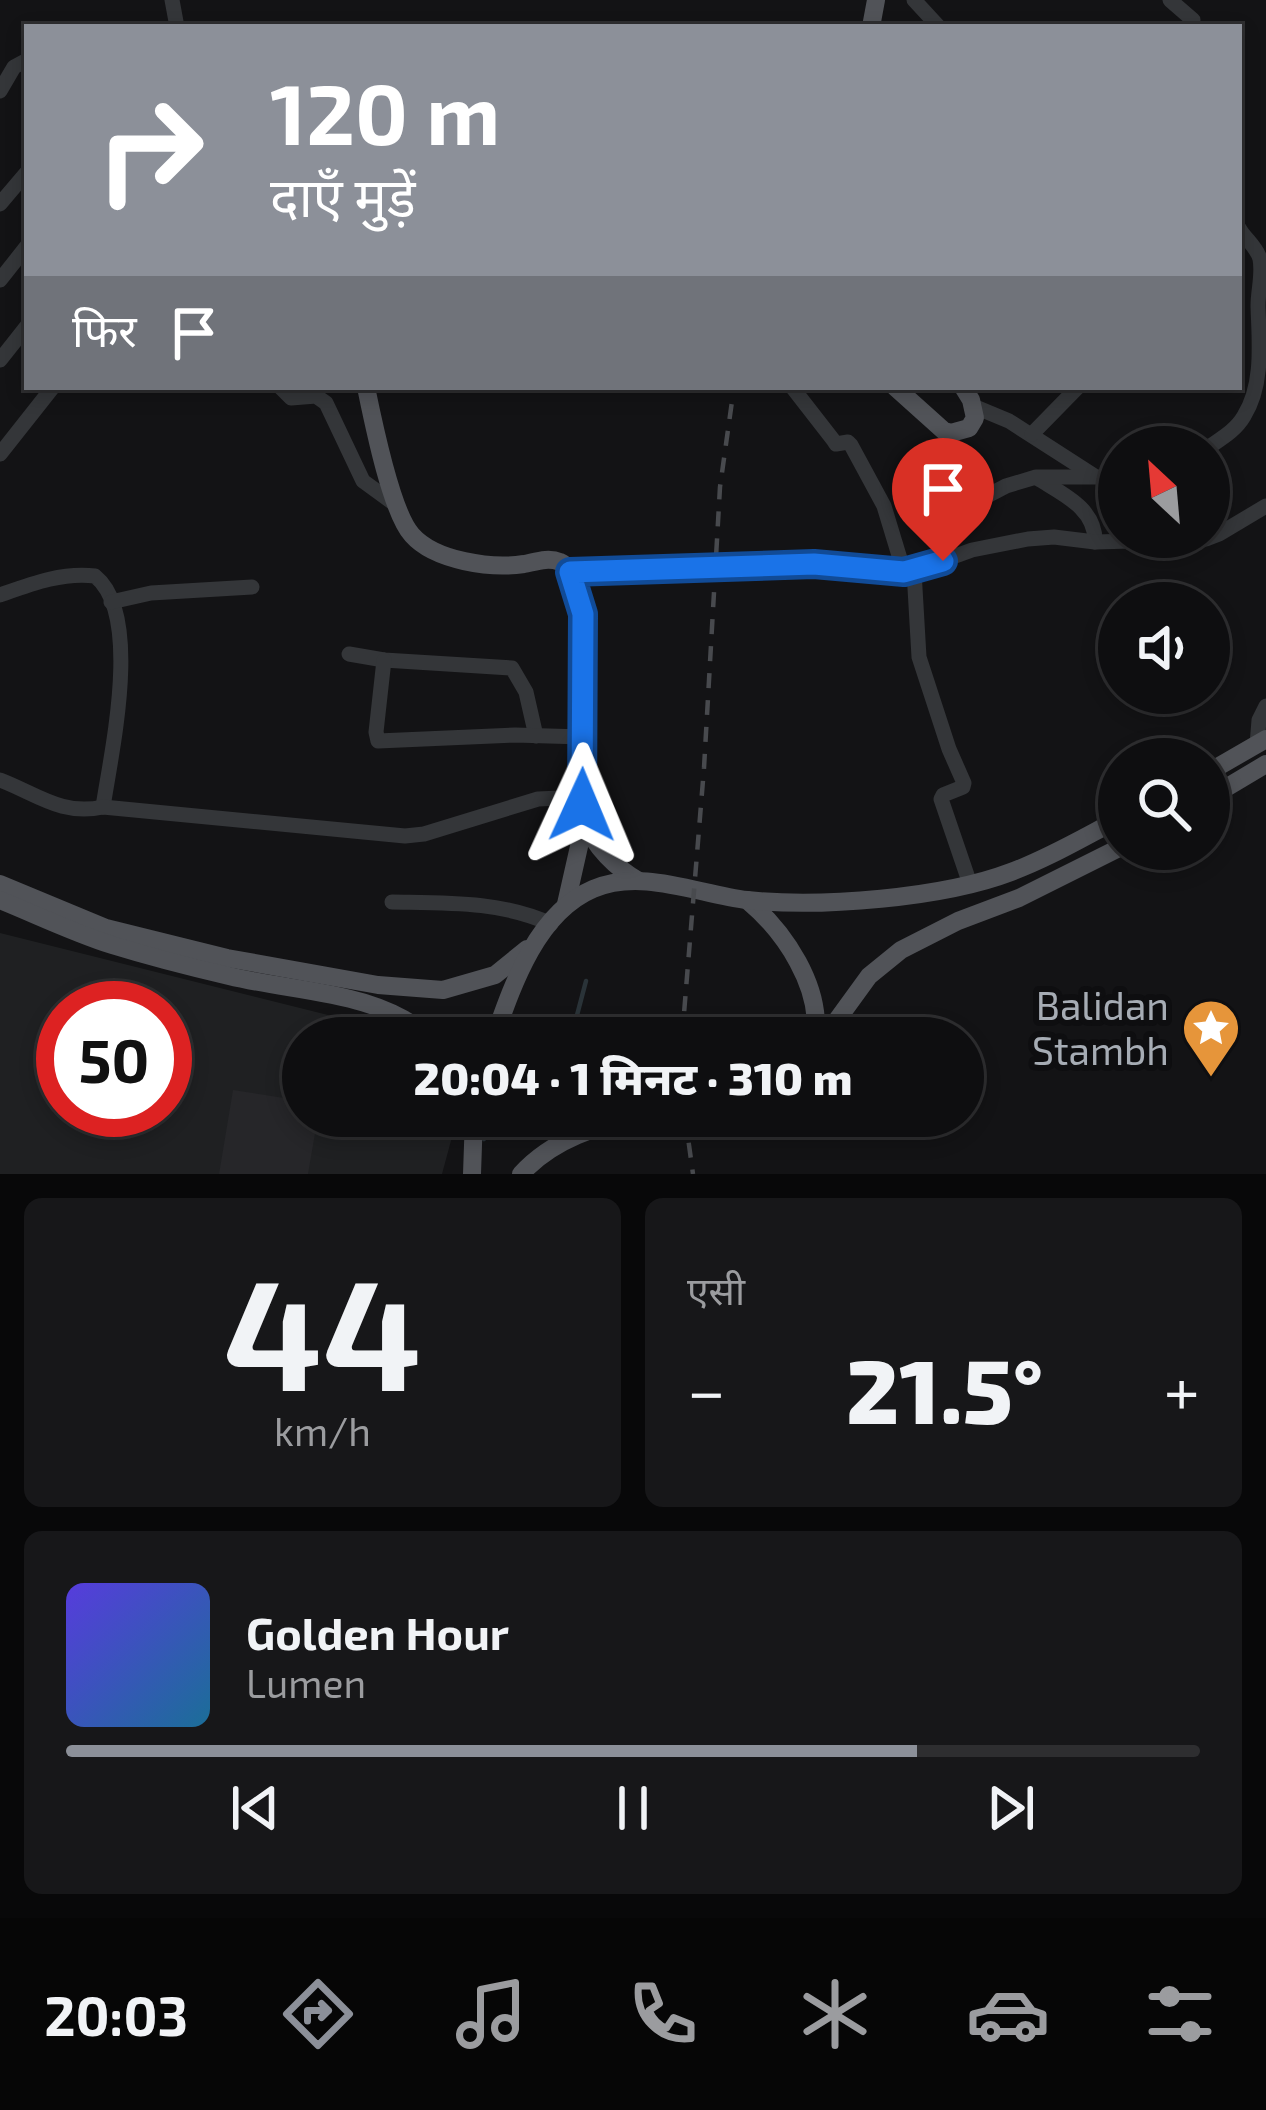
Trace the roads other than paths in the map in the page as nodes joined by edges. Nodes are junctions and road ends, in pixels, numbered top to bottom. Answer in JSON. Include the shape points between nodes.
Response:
{"nodes":[{"id":1,"x":914,"y":0,"type":"edge"},
{"id":2,"x":1170,"y":0,"type":"edge"},
{"id":3,"x":1192,"y":20,"type":"dead end"},
{"id":4,"x":936,"y":24,"type":"edge"},
{"id":5,"x":24,"y":62,"type":"edge"},
{"id":6,"x":0,"y":91,"type":"edge"},
{"id":7,"x":24,"y":176,"type":"edge"},
{"id":8,"x":0,"y":204,"type":"edge"},
{"id":9,"x":1242,"y":232,"type":"edge"},
{"id":10,"x":24,"y":250,"type":"edge"},
{"id":11,"x":0,"y":280,"type":"edge"},
{"id":12,"x":24,"y":330,"type":"edge"},
{"id":13,"x":0,"y":360,"type":"edge"},
{"id":14,"x":51,"y":390,"type":"edge"},
{"id":15,"x":283,"y":390,"type":"edge"},
{"id":16,"x":366,"y":390,"type":"edge"},
{"id":17,"x":794,"y":390,"type":"edge"},
{"id":18,"x":898,"y":390,"type":"edge"},
{"id":19,"x":965,"y":390,"type":"edge"},
{"id":20,"x":1075,"y":390,"type":"edge"},
{"id":21,"x":973,"y":406,"type":"junction"},
{"id":22,"x":1230,"y":432,"type":"edge"},
{"id":23,"x":1032,"y":434,"type":"junction"},
{"id":24,"x":0,"y":454,"type":"edge"},
{"id":25,"x":1093,"y":476,"type":"junction"},
{"id":26,"x":1098,"y":476,"type":"edge"},
{"id":27,"x":1036,"y":477,"type":"junction"},
{"id":28,"x":955,"y":493,"type":"dead end"},
{"id":29,"x":396,"y":505,"type":"junction"},
{"id":30,"x":1266,"y":506,"type":"edge"},
{"id":31,"x":1095,"y":542,"type":"junction"},
{"id":32,"x":570,"y":572,"type":"junction"},
{"id":33,"x":909,"y":572,"type":"junction"},
{"id":34,"x":253,"y":587,"type":"dead end"},
{"id":35,"x":0,"y":596,"type":"edge"},
{"id":36,"x":111,"y":602,"type":"junction"},
{"id":37,"x":349,"y":654,"type":"dead end"},
{"id":38,"x":384,"y":660,"type":"junction"},
{"id":39,"x":1266,"y":706,"type":"edge"},
{"id":40,"x":536,"y":736,"type":"junction"},
{"id":41,"x":583,"y":737,"type":"junction"},
{"id":42,"x":1262,"y":742,"type":"edge"},
{"id":43,"x":1230,"y":760,"type":"edge"},
{"id":44,"x":1266,"y":764,"type":"edge"},
{"id":45,"x":0,"y":780,"type":"edge"},
{"id":46,"x":1230,"y":785,"type":"edge"},
{"id":47,"x":582,"y":796,"type":"junction"},
{"id":48,"x":103,"y":807,"type":"junction"},
{"id":49,"x":585,"y":820,"type":"junction"},
{"id":50,"x":1098,"y":830,"type":"edge"},
{"id":51,"x":1098,"y":858,"type":"edge"},
{"id":52,"x":640,"y":881,"type":"junction"},
{"id":53,"x":0,"y":884,"type":"edge"},
{"id":54,"x":970,"y":884,"type":"junction"},
{"id":55,"x":0,"y":900,"type":"edge"},
{"id":56,"x":747,"y":900,"type":"junction"},
{"id":57,"x":392,"y":902,"type":"dead end"},
{"id":58,"x":566,"y":904,"type":"junction"},
{"id":59,"x":545,"y":932,"type":"junction"},
{"id":60,"x":401,"y":1017,"type":"edge"},
{"id":61,"x":501,"y":1017,"type":"edge"},
{"id":62,"x":816,"y":1017,"type":"edge"},
{"id":63,"x":839,"y":1017,"type":"edge"},
{"id":64,"x":472,"y":1137,"type":"edge"},
{"id":65,"x":571,"y":1137,"type":"edge"},
{"id":66,"x":472,"y":1174,"type":"edge"},
{"id":67,"x":521,"y":1174,"type":"edge"}],
"edges":[{"from":1,"to":4,"type":"street"},
{"from":2,"to":3,"type":"street"},
{"from":5,"to":6,"type":"street"},
{"from":7,"to":8,"type":"street"},
{"from":9,"to":22,"type":"street","via":[[1261,262],[1261,342],[1243,418]]},
{"from":10,"to":11,"type":"street"},
{"from":12,"to":13,"type":"street"},
{"from":14,"to":24,"type":"street"},
{"from":15,"to":29,"type":"street","via":[[326,403],[364,481]]},
{"from":16,"to":29,"type":"main road"},
{"from":17,"to":33,"type":"street","via":[[836,444],[851,445]]},
{"from":18,"to":21,"type":"main road","via":[[951,433],[969,428]]},
{"from":19,"to":21,"type":"main road"},
{"from":20,"to":23,"type":"street"},
{"from":21,"to":23,"type":"street"},
{"from":23,"to":25,"type":"street"},
{"from":25,"to":26,"type":"street"},
{"from":25,"to":27,"type":"street"},
{"from":27,"to":28,"type":"street","via":[[985,497]]},
{"from":27,"to":31,"type":"street","via":[[1084,510]]},
{"from":29,"to":32,"type":"main road","via":[[419,542],[448,556],[490,566],[550,560]]},
{"from":30,"to":31,"type":"street","via":[[1206,539]]},
{"from":31,"to":33,"type":"street","via":[[1028,538]]},
{"from":32,"to":33,"type":"street","via":[[814,564]]},
{"from":32,"to":41,"type":"main road","via":[[583,621]]},
{"from":33,"to":54,"type":"street","via":[[919,657],[964,783],[943,805]]},
{"from":34,"to":36,"type":"street"},
{"from":35,"to":36,"type":"street","via":[[91,574]]},
{"from":36,"to":48,"type":"street","via":[[123,667]]},
{"from":37,"to":38,"type":"street"},
{"from":38,"to":40,"type":"street","via":[[512,668]]},
{"from":38,"to":40,"type":"street","via":[[378,741]]},
{"from":39,"to":42,"type":"street","via":[[1258,720]]},
{"from":40,"to":41,"type":"street"},
{"from":41,"to":47,"type":"main road"},
{"from":42,"to":43,"type":"main road"},
{"from":44,"to":46,"type":"main road"},
{"from":45,"to":48,"type":"street","via":[[63,808]]},
{"from":47,"to":48,"type":"street","via":[[405,836]]},
{"from":47,"to":49,"type":"main road"},
{"from":49,"to":52,"type":"main road","via":[[603,852]]},
{"from":49,"to":58,"type":"main road"},
{"from":50,"to":54,"type":"main road"},
{"from":51,"to":63,"type":"main road","via":[[902,950],[869,976]]},
{"from":52,"to":56,"type":"main road"},
{"from":52,"to":58,"type":"main road","via":[[598,886]]},
{"from":53,"to":59,"type":"main road","via":[[106,928],[379,985],[471,984],[496,975]]},
{"from":54,"to":56,"type":"main road","via":[[849,901]]},
{"from":55,"to":60,"type":"main road","via":[[109,944],[361,1000]]},
{"from":56,"to":62,"type":"main road","via":[[797,964]]},
{"from":57,"to":59,"type":"street","via":[[513,909]]},
{"from":58,"to":59,"type":"main road"},
{"from":59,"to":61,"type":"main road"},
{"from":64,"to":66,"type":"main road"},
{"from":65,"to":67,"type":"main road"}]}
